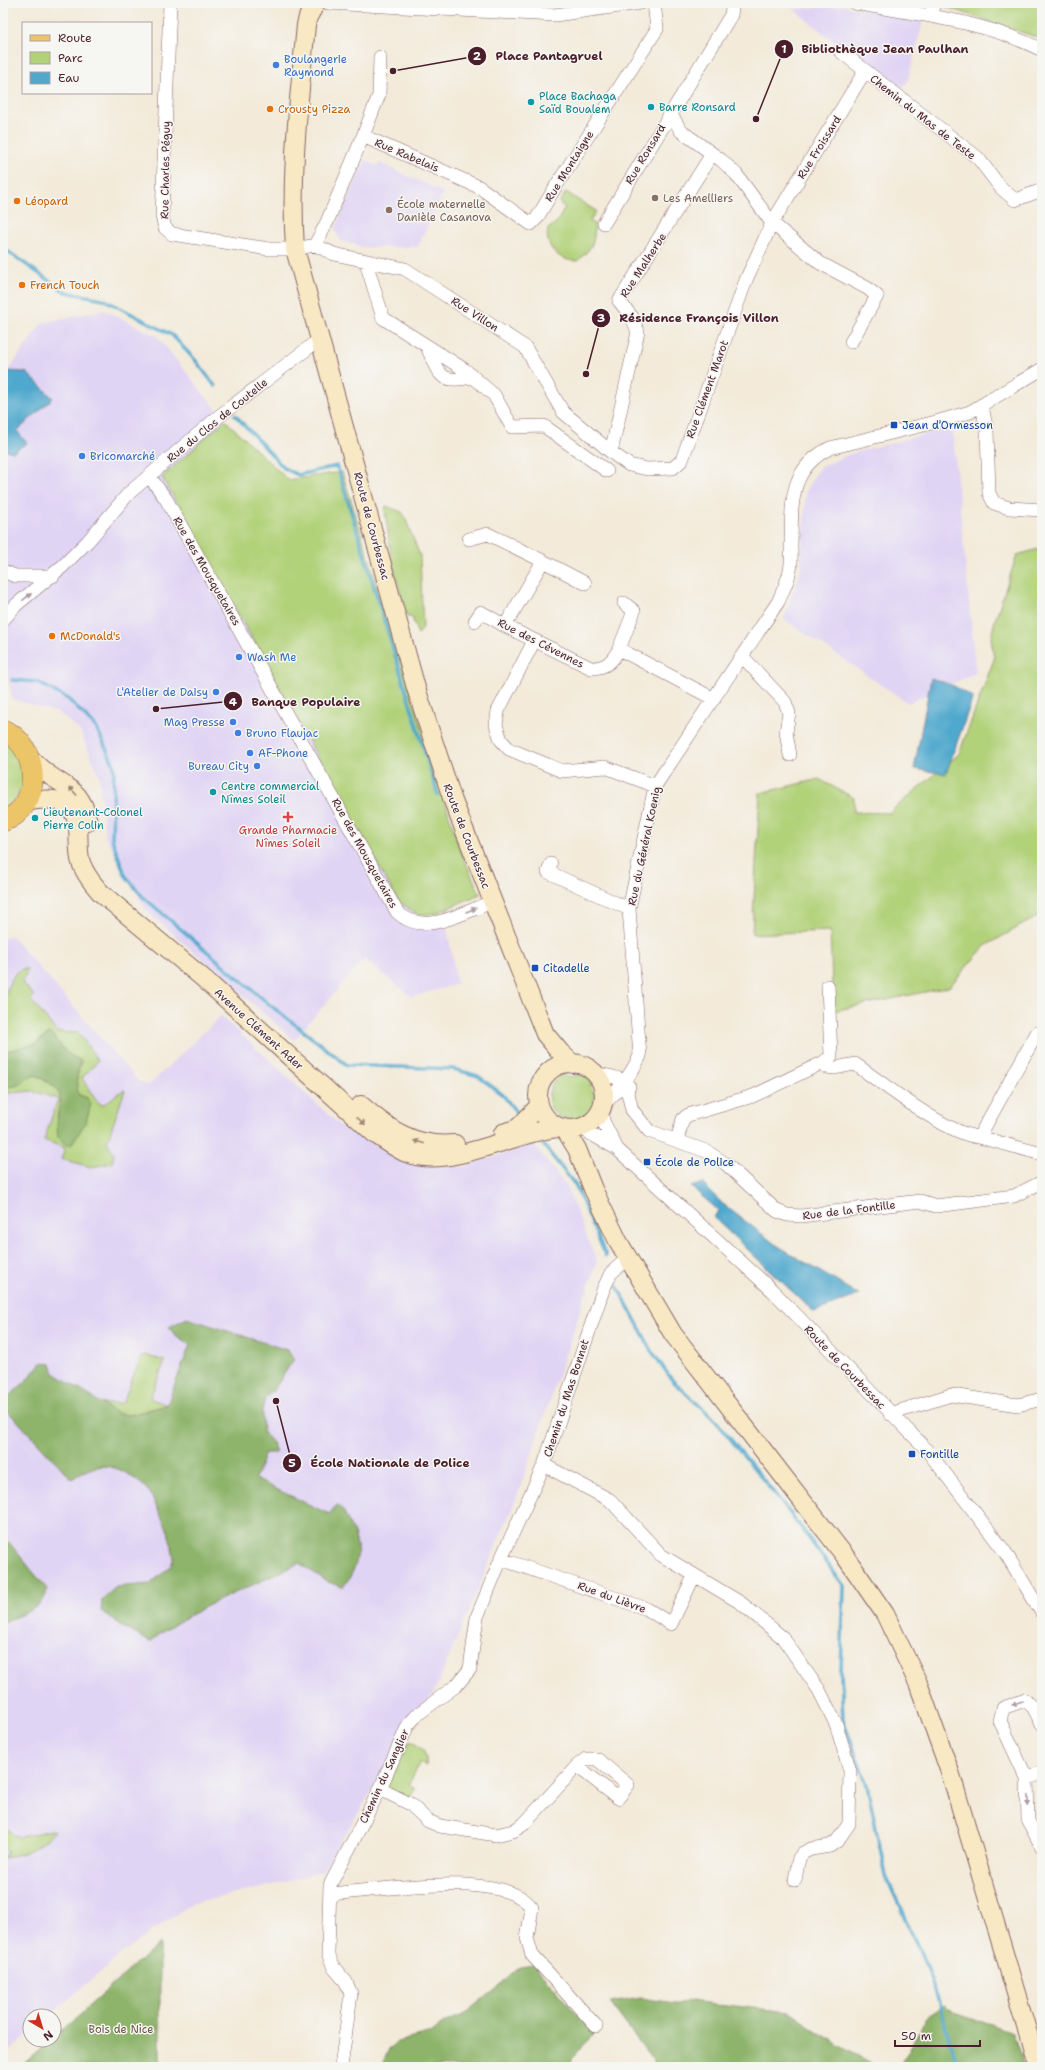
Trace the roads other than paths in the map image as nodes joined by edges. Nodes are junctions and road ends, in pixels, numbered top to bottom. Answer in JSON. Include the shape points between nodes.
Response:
{"nodes":[{"id":1,"x":170,"y":3,"type":"edge"},
{"id":2,"x":316,"y":3,"type":"edge"},
{"id":3,"x":328,"y":3,"type":"edge"},
{"id":4,"x":640,"y":3,"type":"edge"},
{"id":5,"x":654,"y":3,"type":"edge"},
{"id":6,"x":733,"y":3,"type":"edge"},
{"id":7,"x":855,"y":3,"type":"edge"},
{"id":8,"x":934,"y":3,"type":"edge"},
{"id":9,"x":556,"y":9,"type":"edge"},
{"id":10,"x":930,"y":16,"type":"junction"},
{"id":11,"x":1042,"y":50,"type":"edge"},
{"id":12,"x":840,"y":51,"type":"dead end"},
{"id":13,"x":380,"y":57,"type":"dead end"},
{"id":14,"x":865,"y":71,"type":"junction"},
{"id":15,"x":670,"y":113,"type":"junction"},
{"id":16,"x":363,"y":136,"type":"junction"},
{"id":17,"x":712,"y":154,"type":"junction"},
{"id":18,"x":1042,"y":190,"type":"edge"},
{"id":19,"x":604,"y":223,"type":"dead end"},
{"id":20,"x":772,"y":223,"type":"junction"},
{"id":21,"x":531,"y":224,"type":"joint"},
{"id":22,"x":315,"y":245,"type":"junction"},
{"id":23,"x":295,"y":249,"type":"junction"},
{"id":24,"x":366,"y":262,"type":"junction"},
{"id":25,"x":320,"y":339,"type":"junction"},
{"id":26,"x":851,"y":342,"type":"dead end"},
{"id":27,"x":1042,"y":369,"type":"edge"},
{"id":28,"x":982,"y":406,"type":"junction"},
{"id":29,"x":610,"y":452,"type":"junction"},
{"id":30,"x":607,"y":471,"type":"dead end"},
{"id":31,"x":149,"y":476,"type":"junction"},
{"id":32,"x":1042,"y":510,"type":"edge"},
{"id":33,"x":469,"y":539,"type":"dead end"},
{"id":34,"x":543,"y":561,"type":"junction"},
{"id":35,"x":3,"y":571,"type":"edge"},
{"id":36,"x":53,"y":576,"type":"junction"},
{"id":37,"x":585,"y":583,"type":"dead end"},
{"id":38,"x":624,"y":604,"type":"dead end"},
{"id":39,"x":3,"y":620,"type":"edge"},
{"id":40,"x":475,"y":621,"type":"dead end"},
{"id":41,"x":505,"y":626,"type":"junction"},
{"id":42,"x":534,"y":641,"type":"junction"},
{"id":43,"x":619,"y":649,"type":"junction"},
{"id":44,"x":742,"y":656,"type":"junction"},
{"id":45,"x":714,"y":698,"type":"junction"},
{"id":46,"x":4,"y":727,"type":"edge"},
{"id":47,"x":790,"y":755,"type":"dead end"},
{"id":48,"x":30,"y":758,"type":"junction"},
{"id":49,"x":655,"y":786,"type":"junction"},
{"id":50,"x":25,"y":802,"type":"junction"},
{"id":51,"x":4,"y":821,"type":"edge"},
{"id":52,"x":550,"y":864,"type":"dead end"},
{"id":53,"x":492,"y":902,"type":"junction"},
{"id":54,"x":629,"y":909,"type":"junction"},
{"id":55,"x":828,"y":986,"type":"dead end"},
{"id":56,"x":1040,"y":1030,"type":"edge"},
{"id":57,"x":545,"y":1034,"type":"junction"},
{"id":58,"x":824,"y":1062,"type":"junction"},
{"id":59,"x":573,"y":1064,"type":"junction"},
{"id":60,"x":594,"y":1073,"type":"junction"},
{"id":61,"x":544,"y":1077,"type":"junction"},
{"id":62,"x":625,"y":1081,"type":"junction"},
{"id":63,"x":539,"y":1106,"type":"junction"},
{"id":64,"x":602,"y":1107,"type":"junction"},
{"id":65,"x":571,"y":1128,"type":"junction"},
{"id":66,"x":979,"y":1138,"type":"junction"},
{"id":67,"x":677,"y":1140,"type":"junction"},
{"id":68,"x":617,"y":1149,"type":"junction"},
{"id":69,"x":1042,"y":1154,"type":"edge"},
{"id":70,"x":1042,"y":1182,"type":"edge"},
{"id":71,"x":627,"y":1258,"type":"junction"},
{"id":72,"x":1042,"y":1399,"type":"edge"},
{"id":73,"x":890,"y":1414,"type":"junction"},
{"id":74,"x":544,"y":1465,"type":"junction"},
{"id":75,"x":501,"y":1559,"type":"junction"},
{"id":76,"x":694,"y":1576,"type":"junction"},
{"id":77,"x":1042,"y":1613,"type":"edge"},
{"id":78,"x":1042,"y":1724,"type":"edge"},
{"id":79,"x":576,"y":1766,"type":"dead end"},
{"id":80,"x":1042,"y":1772,"type":"edge"},
{"id":81,"x":1027,"y":1779,"type":"junction"},
{"id":82,"x":380,"y":1790,"type":"junction"},
{"id":83,"x":1042,"y":1847,"type":"edge"},
{"id":84,"x":795,"y":1880,"type":"dead end"},
{"id":85,"x":330,"y":1894,"type":"junction"},
{"id":86,"x":596,"y":2026,"type":"dead end"},
{"id":87,"x":341,"y":2067,"type":"edge"},
{"id":88,"x":1038,"y":2067,"type":"edge"}],
"edges":[{"from":1,"to":23,"type":"street","name":"Rue Charles Péguy","via":[[162,216],[165,228],[172,234],[269,249]]},
{"from":2,"to":23,"type":"street","name":"Route de Courbessac","via":[[306,25],[295,137]]},
{"from":3,"to":9,"type":"street"},
{"from":4,"to":9,"type":"street"},
{"from":5,"to":21,"type":"street","name":"Rue Montaigne","via":[[657,29]]},
{"from":6,"to":15,"type":"street","name":"Rue Ronsard","via":[[731,15]]},
{"from":7,"to":10,"type":"street"},
{"from":8,"to":10,"type":"street"},
{"from":10,"to":11,"type":"street","via":[[983,27]]},
{"from":12,"to":14,"type":"street","name":"Chemin du Mas de Teste"},
{"from":13,"to":16,"type":"street","via":[[379,95]]},
{"from":14,"to":18,"type":"street","name":"Chemin du Mas de Teste","via":[[978,158],[1001,188],[1015,200]]},
{"from":14,"to":20,"type":"street","name":"Rue Froissard"},
{"from":15,"to":17,"type":"street","via":[[681,131]]},
{"from":15,"to":19,"type":"street","name":"Rue Ronsard"},
{"from":16,"to":21,"type":"street","name":"Rue Rabelais","via":[[480,186]]},
{"from":16,"to":22,"type":"street","name":"Rue Rabelais"},
{"from":17,"to":20,"type":"street","via":[[736,174]]},
{"from":17,"to":29,"type":"street","name":"Rue Malherbe","via":[[619,302],[632,317],[638,332]]},
{"from":20,"to":26,"type":"street","via":[[820,263],[877,296]]},
{"from":20,"to":29,"type":"street","name":"Rue Clément Marot","via":[[746,280],[682,460],[673,468],[647,469],[629,465]]},
{"from":22,"to":23,"type":"street"},
{"from":22,"to":24,"type":"street","name":"Rue Villon","via":[[334,254]]},
{"from":23,"to":25,"type":"street","name":"Route de Courbessac"},
{"from":24,"to":29,"type":"street","name":"Rue Villon","via":[[406,269],[524,347],[563,412]]},
{"from":24,"to":30,"type":"street","via":[[383,318],[472,377],[494,395],[512,427],[544,426]]},
{"from":25,"to":31,"type":"street","name":"Rue du Clos de Coutelle","via":[[218,417]]},
{"from":25,"to":53,"type":"street","name":"Route de Courbessac","via":[[416,688],[453,800]]},
{"from":27,"to":28,"type":"street","name":"Rue du Général Koenig"},
{"from":28,"to":32,"type":"street","via":[[987,431],[989,493],[994,503],[1008,508]]},
{"from":28,"to":44,"type":"street","name":"Rue du Général Koenig","via":[[936,422],[830,448],[816,455],[797,481],[792,497],[791,569],[787,583],[778,602]]},
{"from":31,"to":36,"type":"street","name":"Rue du Clos de Coutelle","via":[[129,493],[88,541]]},
{"from":31,"to":53,"type":"street","name":"Rue des Mousquetaires","one_way":true,"via":[[170,505],[397,912],[403,918],[421,923],[440,922]]},
{"from":33,"to":34,"type":"street","via":[[488,534]]},
{"from":34,"to":37,"type":"street"},
{"from":34,"to":41,"type":"street"},
{"from":35,"to":36,"type":"street","via":[[15,576]]},
{"from":39,"to":36,"type":"street","name":"Rue du Clos de Coutelle","one_way":true,"via":[[16,605]]},
{"from":38,"to":43,"type":"street","name":"Rue des Cévennes","via":[[634,611]]},
{"from":40,"to":41,"type":"street","name":"Rue des Cévennes","via":[[481,612]]},
{"from":41,"to":42,"type":"street","name":"Rue des Cévennes"},
{"from":42,"to":43,"type":"street","name":"Rue des Cévennes","via":[[591,668],[601,668],[611,662]]},
{"from":42,"to":49,"type":"street","via":[[498,711],[496,725],[501,740],[509,748],[562,771],[605,767]]},
{"from":43,"to":45,"type":"street"},
{"from":44,"to":45,"type":"street","name":"Rue du Général Koenig"},
{"from":44,"to":47,"type":"street","via":[[785,702],[789,713],[786,732]]},
{"from":45,"to":49,"type":"street","name":"Rue du Général Koenig"},
{"from":46,"to":48,"type":"main road","via":[[24,747]]},
{"from":48,"to":50,"type":"main road","via":[[33,781]]},
{"from":63,"to":48,"type":"street","name":"Avenue Clément Ader","one_way":true,"via":[[518,1128],[470,1143],[448,1145],[417,1142],[380,1121],[109,889],[101,878],[92,856],[87,815],[81,801],[69,787],[52,777]]},
{"from":49,"to":54,"type":"street","name":"Rue du Général Koenig"},
{"from":50,"to":51,"type":"main road","via":[[17,812]]},
{"from":50,"to":65,"type":"street","name":"Avenue Clément Ader","one_way":true,"via":[[47,798],[57,800],[71,809],[78,828],[81,860],[88,878],[101,893],[203,978],[375,1134],[404,1152],[430,1157],[459,1154],[541,1130]]},
{"from":52,"to":54,"type":"street","via":[[548,872]]},
{"from":53,"to":57,"type":"street","name":"Route de Courbessac"},
{"from":54,"to":62,"type":"street","name":"Rue du Général Koenig","via":[[640,1056]]},
{"from":55,"to":58,"type":"street","via":[[830,1056]]},
{"from":56,"to":66,"type":"street"},
{"from":57,"to":59,"type":"street","name":"Route de Courbessac","via":[[560,1054]]},
{"from":57,"to":61,"type":"street","name":"Route de Courbessac","via":[[547,1067]]},
{"from":58,"to":66,"type":"street","via":[[826,1067],[835,1068],[855,1064],[937,1120],[969,1137]]},
{"from":58,"to":67,"type":"street","via":[[753,1096],[688,1115],[683,1119]]},
{"from":59,"to":60,"type":"street","via":[[581,1065]]},
{"from":59,"to":61,"type":"street","via":[[552,1069]]},
{"from":60,"to":62,"type":"street"},
{"from":60,"to":64,"type":"street","via":[[603,1093]]},
{"from":61,"to":63,"type":"street","via":[[538,1096]]},
{"from":62,"to":64,"type":"street","name":"Rue du Général Koenig"},
{"from":62,"to":67,"type":"street","name":"Rue de la Fontille","via":[[637,1097],[637,1116],[649,1131]]},
{"from":63,"to":65,"type":"street","via":[[551,1123]]},
{"from":64,"to":65,"type":"street","via":[[592,1121]]},
{"from":64,"to":68,"type":"street","name":"Route de Courbessac","via":[[603,1121]]},
{"from":65,"to":68,"type":"street","name":"Route de Courbessac"},
{"from":65,"to":71,"type":"street","via":[[593,1189]]},
{"from":66,"to":69,"type":"street"},
{"from":67,"to":70,"type":"street","name":"Rue de la Fontille","via":[[706,1151],[726,1164],[777,1211],[788,1215],[801,1216],[920,1201],[936,1206],[956,1205],[1014,1196]]},
{"from":68,"to":73,"type":"street","name":"Route de Courbessac","via":[[773,1291]]},
{"from":71,"to":74,"type":"street","name":"Chemin du Mas Bonnet","via":[[611,1273],[603,1290]]},
{"from":71,"to":88,"type":"street","via":[[673,1334],[845,1556],[885,1614],[918,1683],[951,1775]]},
{"from":72,"to":73,"type":"street","via":[[1018,1405],[951,1395]]},
{"from":73,"to":77,"type":"street","name":"Route de Courbessac","via":[[926,1450],[1005,1552]]},
{"from":74,"to":75,"type":"street","name":"Chemin du Sanglier"},
{"from":74,"to":76,"type":"street","name":"Chemin du Mas Bonnet","via":[[610,1500],[661,1555]]},
{"from":75,"to":76,"type":"street","name":"Rue du Lièvre","via":[[648,1609],[671,1624]]},
{"from":75,"to":82,"type":"street","name":"Chemin du Sanglier","via":[[477,1617],[470,1669],[457,1685],[418,1714],[408,1725]]},
{"from":76,"to":84,"type":"street","name":"Chemin du Mas Bonnet","via":[[741,1603],[783,1638],[819,1690],[843,1742],[850,1771],[849,1824],[837,1841],[830,1846],[811,1849],[798,1858]]},
{"from":78,"to":81,"type":"street","one_way":true,"via":[[1033,1707],[1025,1700],[1003,1708],[1000,1721]]},
{"from":79,"to":82,"type":"street","via":[[524,1824],[496,1835],[440,1826],[428,1821],[410,1804]]},
{"from":80,"to":81,"type":"street"},
{"from":81,"to":83,"type":"street","one_way":true,"via":[[1028,1821]]},
{"from":82,"to":85,"type":"street","name":"Chemin du Sanglier","via":[[338,1868],[330,1885]]},
{"from":85,"to":86,"type":"street","via":[[424,1885],[476,1886],[520,1896],[532,1908],[527,1938],[532,1955]]},
{"from":85,"to":87,"type":"street","name":"Chemin du Sanglier","via":[[328,1953],[334,1968],[346,1982],[351,1994]]}]}
